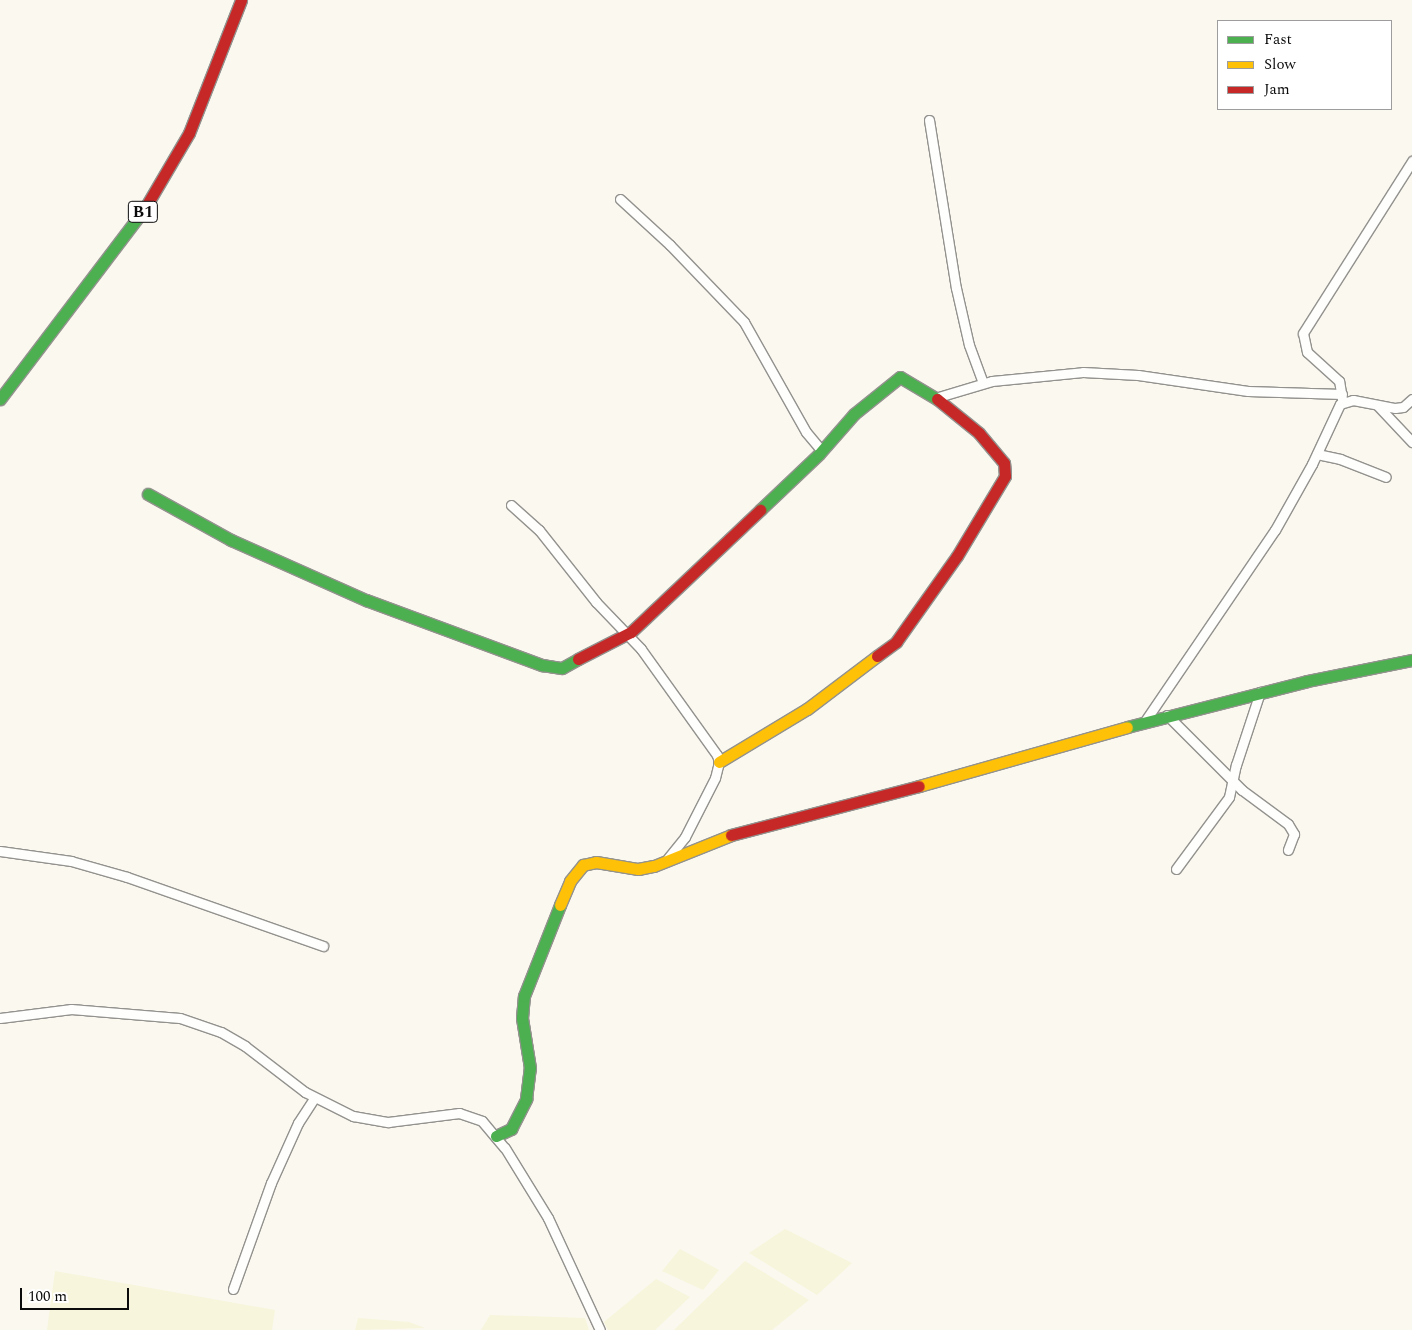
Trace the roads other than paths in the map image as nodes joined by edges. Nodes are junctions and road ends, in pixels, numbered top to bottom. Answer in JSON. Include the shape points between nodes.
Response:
{"nodes":[{"id":1,"x":241,"y":0,"type":"edge"},
{"id":2,"x":929,"y":120,"type":"dead end"},
{"id":3,"x":1412,"y":161,"type":"edge"},
{"id":4,"x":620,"y":200,"type":"dead end"},
{"id":5,"x":983,"y":383,"type":"junction"},
{"id":6,"x":935,"y":398,"type":"junction"},
{"id":7,"x":1342,"y":398,"type":"junction"},
{"id":8,"x":0,"y":399,"type":"edge"},
{"id":9,"x":1412,"y":399,"type":"edge"},
{"id":10,"x":1378,"y":406,"type":"junction"},
{"id":11,"x":1412,"y":442,"type":"edge"},
{"id":12,"x":822,"y":451,"type":"junction"},
{"id":13,"x":1318,"y":454,"type":"junction"},
{"id":14,"x":1386,"y":477,"type":"dead end"},
{"id":15,"x":148,"y":494,"type":"dead end"},
{"id":16,"x":511,"y":505,"type":"dead end"},
{"id":17,"x":628,"y":634,"type":"junction"},
{"id":18,"x":1412,"y":660,"type":"edge"},
{"id":19,"x":1260,"y":692,"type":"junction"},
{"id":20,"x":1167,"y":715,"type":"junction"},
{"id":21,"x":1145,"y":721,"type":"junction"},
{"id":22,"x":719,"y":762,"type":"junction"},
{"id":23,"x":1233,"y":782,"type":"junction"},
{"id":24,"x":1288,"y":850,"type":"dead end"},
{"id":25,"x":0,"y":851,"type":"edge"},
{"id":26,"x":666,"y":860,"type":"junction"},
{"id":27,"x":1176,"y":869,"type":"dead end"},
{"id":28,"x":323,"y":946,"type":"dead end"},
{"id":29,"x":0,"y":1018,"type":"edge"},
{"id":30,"x":314,"y":1098,"type":"junction"},
{"id":31,"x":496,"y":1136,"type":"junction"},
{"id":32,"x":233,"y":1289,"type":"dead end"},
{"id":33,"x":600,"y":1330,"type":"edge"}],
"edges":[{"from":1,"to":8,"type":"main road","number":"B1","via":[[189,133],[154,196]]},
{"from":2,"to":5,"type":"street","via":[[956,288],[969,345]]},
{"from":3,"to":7,"type":"street","via":[[1303,333],[1308,354],[1336,377]]},
{"from":4,"to":12,"type":"street","via":[[670,245],[744,322],[806,432]]},
{"from":5,"to":6,"type":"street"},
{"from":5,"to":7,"type":"street","via":[[1084,372]]},
{"from":6,"to":12,"type":"main road","via":[[900,377],[896,378],[849,419]]},
{"from":6,"to":22,"type":"main road","via":[[984,439],[1004,463],[1005,476],[957,556],[896,642],[807,709]]},
{"from":7,"to":10,"type":"street"},
{"from":7,"to":13,"type":"street"},
{"from":9,"to":10,"type":"street","via":[[1399,407]]},
{"from":10,"to":11,"type":"street"},
{"from":12,"to":17,"type":"main road"},
{"from":13,"to":14,"type":"street"},
{"from":13,"to":21,"type":"street","via":[[1257,560]]},
{"from":15,"to":17,"type":"main road","via":[[223,536],[366,600],[542,665],[570,666]]},
{"from":16,"to":17,"type":"street","via":[[539,530],[596,602]]},
{"from":17,"to":22,"type":"street","via":[[713,747]]},
{"from":18,"to":19,"type":"main road"},
{"from":19,"to":20,"type":"main road"},
{"from":19,"to":23,"type":"street"},
{"from":20,"to":21,"type":"main road"},
{"from":20,"to":23,"type":"street"},
{"from":21,"to":26,"type":"main road","via":[[977,771],[743,830]]},
{"from":22,"to":26,"type":"street","via":[[690,827]]},
{"from":23,"to":24,"type":"street","via":[[1288,824],[1294,834]]},
{"from":23,"to":27,"type":"street","via":[[1222,807]]},
{"from":25,"to":28,"type":"street","via":[[70,861],[127,877]]},
{"from":26,"to":31,"type":"main road","via":[[638,869],[596,862],[576,871],[522,1004],[530,1058],[526,1099],[511,1129]]},
{"from":29,"to":30,"type":"street","via":[[71,1009],[197,1022],[245,1046]]},
{"from":30,"to":31,"type":"street","via":[[370,1121],[403,1121],[459,1113],[482,1121]]},
{"from":30,"to":32,"type":"street","via":[[298,1123],[271,1183]]},
{"from":31,"to":33,"type":"street","via":[[560,1240]]}]}
